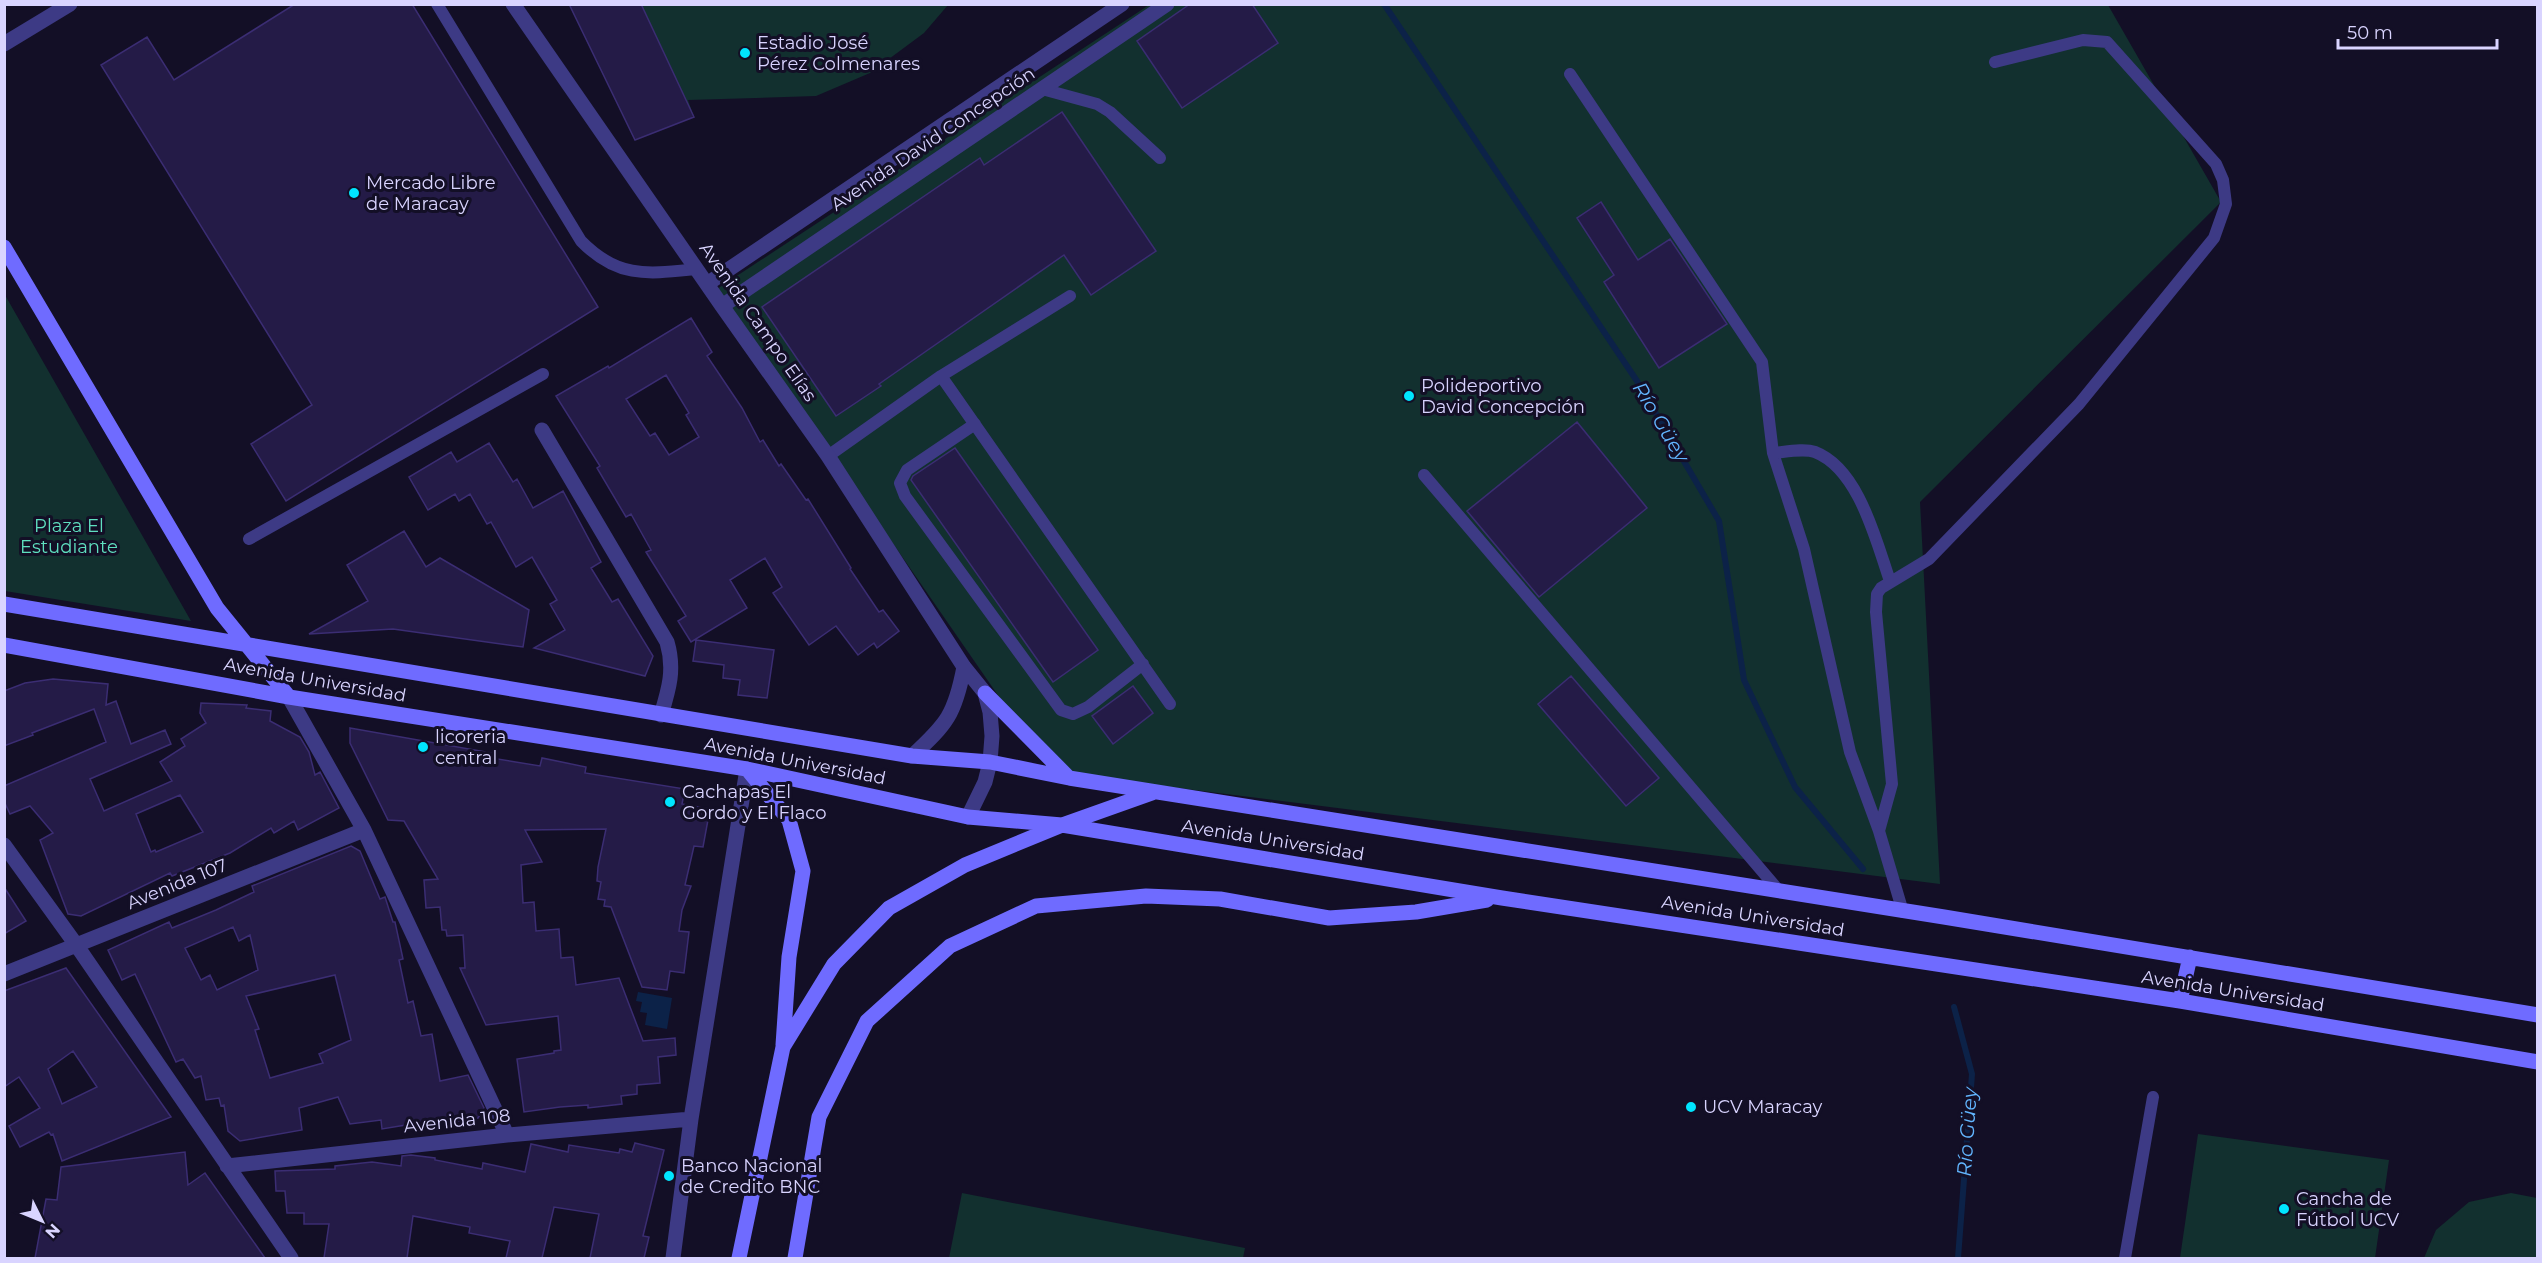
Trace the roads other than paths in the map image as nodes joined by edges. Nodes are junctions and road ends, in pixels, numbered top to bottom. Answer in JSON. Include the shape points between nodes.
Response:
{"nodes":[{"id":1,"x":70,"y":4,"type":"edge"},
{"id":2,"x":437,"y":4,"type":"edge"},
{"id":3,"x":513,"y":4,"type":"edge"},
{"id":4,"x":1122,"y":4,"type":"edge"},
{"id":5,"x":1167,"y":4,"type":"edge"},
{"id":6,"x":4,"y":44,"type":"edge"},
{"id":7,"x":1995,"y":62,"type":"dead end"},
{"id":8,"x":1570,"y":74,"type":"dead end"},
{"id":9,"x":1042,"y":89,"type":"junction"},
{"id":10,"x":1160,"y":158,"type":"dead end"},
{"id":11,"x":4,"y":248,"type":"edge"},
{"id":12,"x":697,"y":269,"type":"junction"},
{"id":13,"x":707,"y":284,"type":"junction"},
{"id":14,"x":1070,"y":296,"type":"dead end"},
{"id":15,"x":722,"y":306,"type":"junction"},
{"id":16,"x":543,"y":374,"type":"dead end"},
{"id":17,"x":941,"y":376,"type":"junction"},
{"id":18,"x":975,"y":424,"type":"junction"},
{"id":19,"x":542,"y":430,"type":"dead end"},
{"id":20,"x":1773,"y":453,"type":"junction"},
{"id":21,"x":828,"y":456,"type":"junction"},
{"id":22,"x":1424,"y":475,"type":"dead end"},
{"id":23,"x":249,"y":539,"type":"dead end"},
{"id":24,"x":1890,"y":581,"type":"junction"},
{"id":25,"x":4,"y":604,"type":"edge"},
{"id":26,"x":246,"y":644,"type":"junction"},
{"id":27,"x":4,"y":645,"type":"edge"},
{"id":28,"x":1143,"y":664,"type":"junction"},
{"id":29,"x":964,"y":667,"type":"junction"},
{"id":30,"x":986,"y":693,"type":"junction"},
{"id":31,"x":289,"y":697,"type":"junction"},
{"id":32,"x":1170,"y":704,"type":"dead end"},
{"id":33,"x":661,"y":715,"type":"junction"},
{"id":34,"x":912,"y":756,"type":"junction"},
{"id":35,"x":990,"y":762,"type":"junction"},
{"id":36,"x":747,"y":769,"type":"junction"},
{"id":37,"x":1069,"y":778,"type":"junction"},
{"id":38,"x":1155,"y":792,"type":"junction"},
{"id":39,"x":968,"y":817,"type":"junction"},
{"id":40,"x":1062,"y":825,"type":"junction"},
{"id":41,"x":364,"y":830,"type":"junction"},
{"id":42,"x":1879,"y":831,"type":"junction"},
{"id":43,"x":4,"y":845,"type":"edge"},
{"id":44,"x":1780,"y":892,"type":"junction"},
{"id":45,"x":1502,"y":898,"type":"junction"},
{"id":46,"x":1903,"y":912,"type":"junction"},
{"id":47,"x":77,"y":946,"type":"junction"},
{"id":48,"x":2190,"y":957,"type":"junction"},
{"id":49,"x":4,"y":975,"type":"edge"},
{"id":50,"x":2180,"y":1001,"type":"junction"},
{"id":51,"x":2538,"y":1015,"type":"edge"},
{"id":52,"x":783,"y":1047,"type":"junction"},
{"id":53,"x":2538,"y":1062,"type":"edge"},
{"id":54,"x":2153,"y":1097,"type":"dead end"},
{"id":55,"x":691,"y":1119,"type":"junction"},
{"id":56,"x":507,"y":1135,"type":"junction"},
{"id":57,"x":227,"y":1166,"type":"junction"},
{"id":58,"x":291,"y":1258,"type":"edge"},
{"id":59,"x":673,"y":1258,"type":"edge"},
{"id":60,"x":740,"y":1258,"type":"edge"},
{"id":61,"x":795,"y":1258,"type":"edge"},
{"id":62,"x":2124,"y":1258,"type":"edge"}],
"edges":[{"from":1,"to":6,"type":"street"},
{"from":2,"to":12,"type":"lane","via":[[582,241],[596,256],[613,267],[651,274]]},
{"from":3,"to":12,"type":"street","name":"Avenida Campo Elías"},
{"from":4,"to":13,"type":"street","name":"Avenida David Concepción"},
{"from":5,"to":9,"type":"street","name":"Avenida David Concepción"},
{"from":7,"to":24,"type":"lane","via":[[2083,40],[2107,42],[2216,164],[2226,204],[2214,238],[2079,404],[1929,559]]},
{"from":8,"to":20,"type":"lane","via":[[1762,362]]},
{"from":9,"to":10,"type":"lane","via":[[1097,104]]},
{"from":9,"to":15,"type":"street","name":"Avenida David Concepción"},
{"from":11,"to":26,"type":"street","via":[[217,608]]},
{"from":12,"to":13,"type":"street","name":"Avenida Campo Elías"},
{"from":13,"to":15,"type":"street","name":"Avenida Campo Elías"},
{"from":14,"to":17,"type":"lane"},
{"from":15,"to":21,"type":"street","name":"Avenida Campo Elías"},
{"from":16,"to":23,"type":"lane"},
{"from":17,"to":18,"type":"lane"},
{"from":17,"to":21,"type":"lane"},
{"from":18,"to":28,"type":"lane"},
{"from":18,"to":28,"type":"lane","via":[[907,470],[900,483],[905,496],[1060,710],[1073,714],[1088,707]]},
{"from":19,"to":33,"type":"street","via":[[667,642],[672,680]]},
{"from":20,"to":24,"type":"lane","via":[[1813,451],[1841,474],[1862,504]]},
{"from":20,"to":42,"type":"lane","via":[[1804,549],[1850,752]]},
{"from":21,"to":29,"type":"street","name":"Avenida Campo Elías"},
{"from":22,"to":44,"type":"lane"},
{"from":24,"to":42,"type":"lane","via":[[1881,588],[1877,600],[1892,784]]},
{"from":25,"to":26,"type":"street","name":"Avenida Universidad"},
{"from":26,"to":31,"type":"street"},
{"from":26,"to":33,"type":"street","name":"Avenida Universidad"},
{"from":27,"to":31,"type":"street","name":"Avenida Universidad"},
{"from":28,"to":32,"type":"lane"},
{"from":29,"to":30,"type":"street","name":"Avenida Campo Elías"},
{"from":29,"to":34,"type":"street","via":[[952,712],[941,729]]},
{"from":30,"to":35,"type":"street"},
{"from":30,"to":37,"type":"street"},
{"from":31,"to":36,"type":"street","name":"Avenida Universidad"},
{"from":31,"to":41,"type":"street"},
{"from":33,"to":34,"type":"street","name":"Avenida Universidad"},
{"from":34,"to":35,"type":"street","name":"Avenida Universidad"},
{"from":35,"to":37,"type":"street","name":"Avenida Universidad"},
{"from":35,"to":39,"type":"street"},
{"from":36,"to":39,"type":"street","name":"Avenida Universidad"},
{"from":36,"to":52,"type":"street","via":[[789,820],[803,871],[789,957]]},
{"from":36,"to":55,"type":"street"},
{"from":37,"to":38,"type":"street","name":"Avenida Universidad"},
{"from":38,"to":40,"type":"street"},
{"from":38,"to":44,"type":"street","name":"Avenida Universidad"},
{"from":39,"to":40,"type":"street","name":"Avenida Universidad"},
{"from":40,"to":45,"type":"street","name":"Avenida Universidad"},
{"from":40,"to":52,"type":"street","via":[[965,866],[889,908],[834,964]]},
{"from":41,"to":47,"type":"street","name":"Avenida 107"},
{"from":41,"to":56,"type":"street"},
{"from":42,"to":46,"type":"lane"},
{"from":43,"to":47,"type":"street"},
{"from":44,"to":46,"type":"street","name":"Avenida Universidad"},
{"from":45,"to":50,"type":"street","name":"Avenida Universidad"},
{"from":45,"to":61,"type":"street","via":[[1416,912],[1329,918],[1220,899],[1146,896],[1036,906],[950,946],[867,1021],[824,1106]]},
{"from":46,"to":48,"type":"street","name":"Avenida Universidad"},
{"from":47,"to":49,"type":"street","name":"Avenida 107"},
{"from":47,"to":57,"type":"street"},
{"from":48,"to":50,"type":"street"},
{"from":48,"to":51,"type":"street","name":"Avenida Universidad"},
{"from":50,"to":53,"type":"street","name":"Avenida Universidad"},
{"from":52,"to":60,"type":"street"},
{"from":54,"to":62,"type":"lane"},
{"from":55,"to":56,"type":"street","name":"Avenida 108"},
{"from":55,"to":59,"type":"street"},
{"from":56,"to":57,"type":"street","name":"Avenida 108"},
{"from":57,"to":58,"type":"street"}]}
